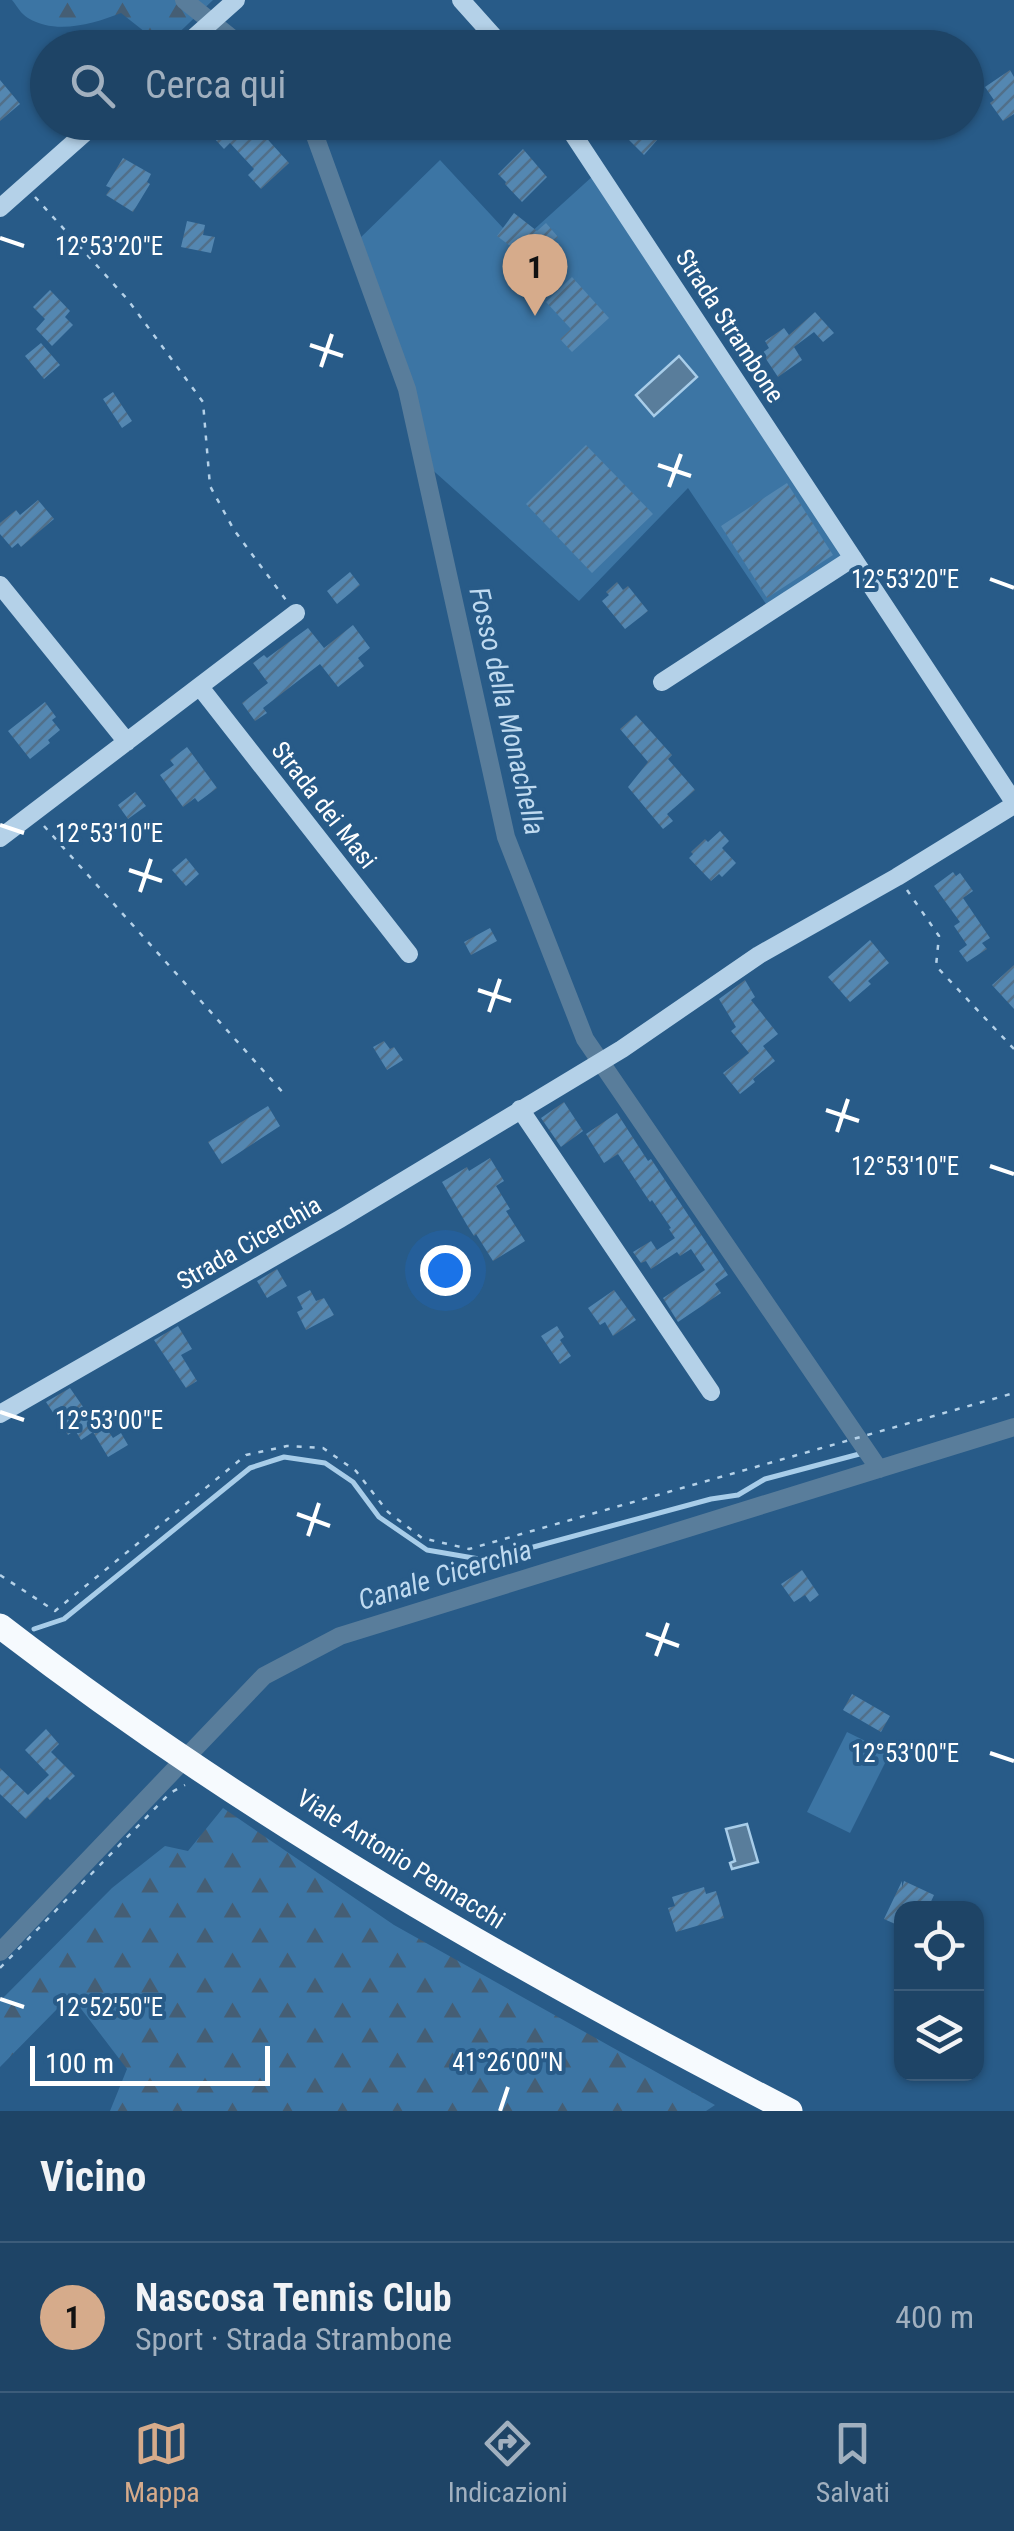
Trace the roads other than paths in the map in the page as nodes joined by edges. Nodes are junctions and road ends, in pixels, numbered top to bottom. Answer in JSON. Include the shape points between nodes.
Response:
{"nodes":[{"id":1,"x":462,"y":0,"type":"edge"},
{"id":2,"x":233,"y":3,"type":"edge"},
{"id":3,"x":202,"y":30,"type":"edge"},
{"id":4,"x":488,"y":30,"type":"edge"},
{"id":5,"x":77,"y":140,"type":"edge"},
{"id":6,"x":577,"y":140,"type":"edge"},
{"id":7,"x":0,"y":208,"type":"edge"},
{"id":8,"x":853,"y":558,"type":"junction"},
{"id":9,"x":0,"y":585,"type":"edge"},
{"id":10,"x":296,"y":613,"type":"road end"},
{"id":11,"x":662,"y":682,"type":"dead end"},
{"id":12,"x":200,"y":687,"type":"junction"},
{"id":13,"x":127,"y":742,"type":"junction"},
{"id":14,"x":1014,"y":803,"type":"edge"},
{"id":15,"x":0,"y":838,"type":"edge"},
{"id":16,"x":409,"y":954,"type":"dead end"},
{"id":17,"x":520,"y":1109,"type":"junction"},
{"id":18,"x":711,"y":1392,"type":"dead end"},
{"id":19,"x":0,"y":1414,"type":"edge"},
{"id":20,"x":0,"y":1626,"type":"edge"},
{"id":21,"x":790,"y":2111,"type":"edge"}],
"edges":[{"from":1,"to":4,"type":"street"},
{"from":2,"to":3,"type":"street"},
{"from":5,"to":7,"type":"street"},
{"from":6,"to":8,"type":"street","name":"Strada Strambone"},
{"from":8,"to":11,"type":"street"},
{"from":8,"to":14,"type":"street","name":"Strada Strambone"},
{"from":9,"to":13,"type":"street"},
{"from":10,"to":12,"type":"street"},
{"from":12,"to":13,"type":"street"},
{"from":12,"to":16,"type":"street","name":"Strada dei Masi"},
{"from":13,"to":15,"type":"street"},
{"from":14,"to":17,"type":"street","name":"Strada Cicerchia"},
{"from":17,"to":18,"type":"street"},
{"from":17,"to":19,"type":"street","name":"Strada Cicerchia"},
{"from":20,"to":21,"type":"main road","name":"Viale Antonio Pennacchi","via":[[199,1776],[499,1955]]}]}
